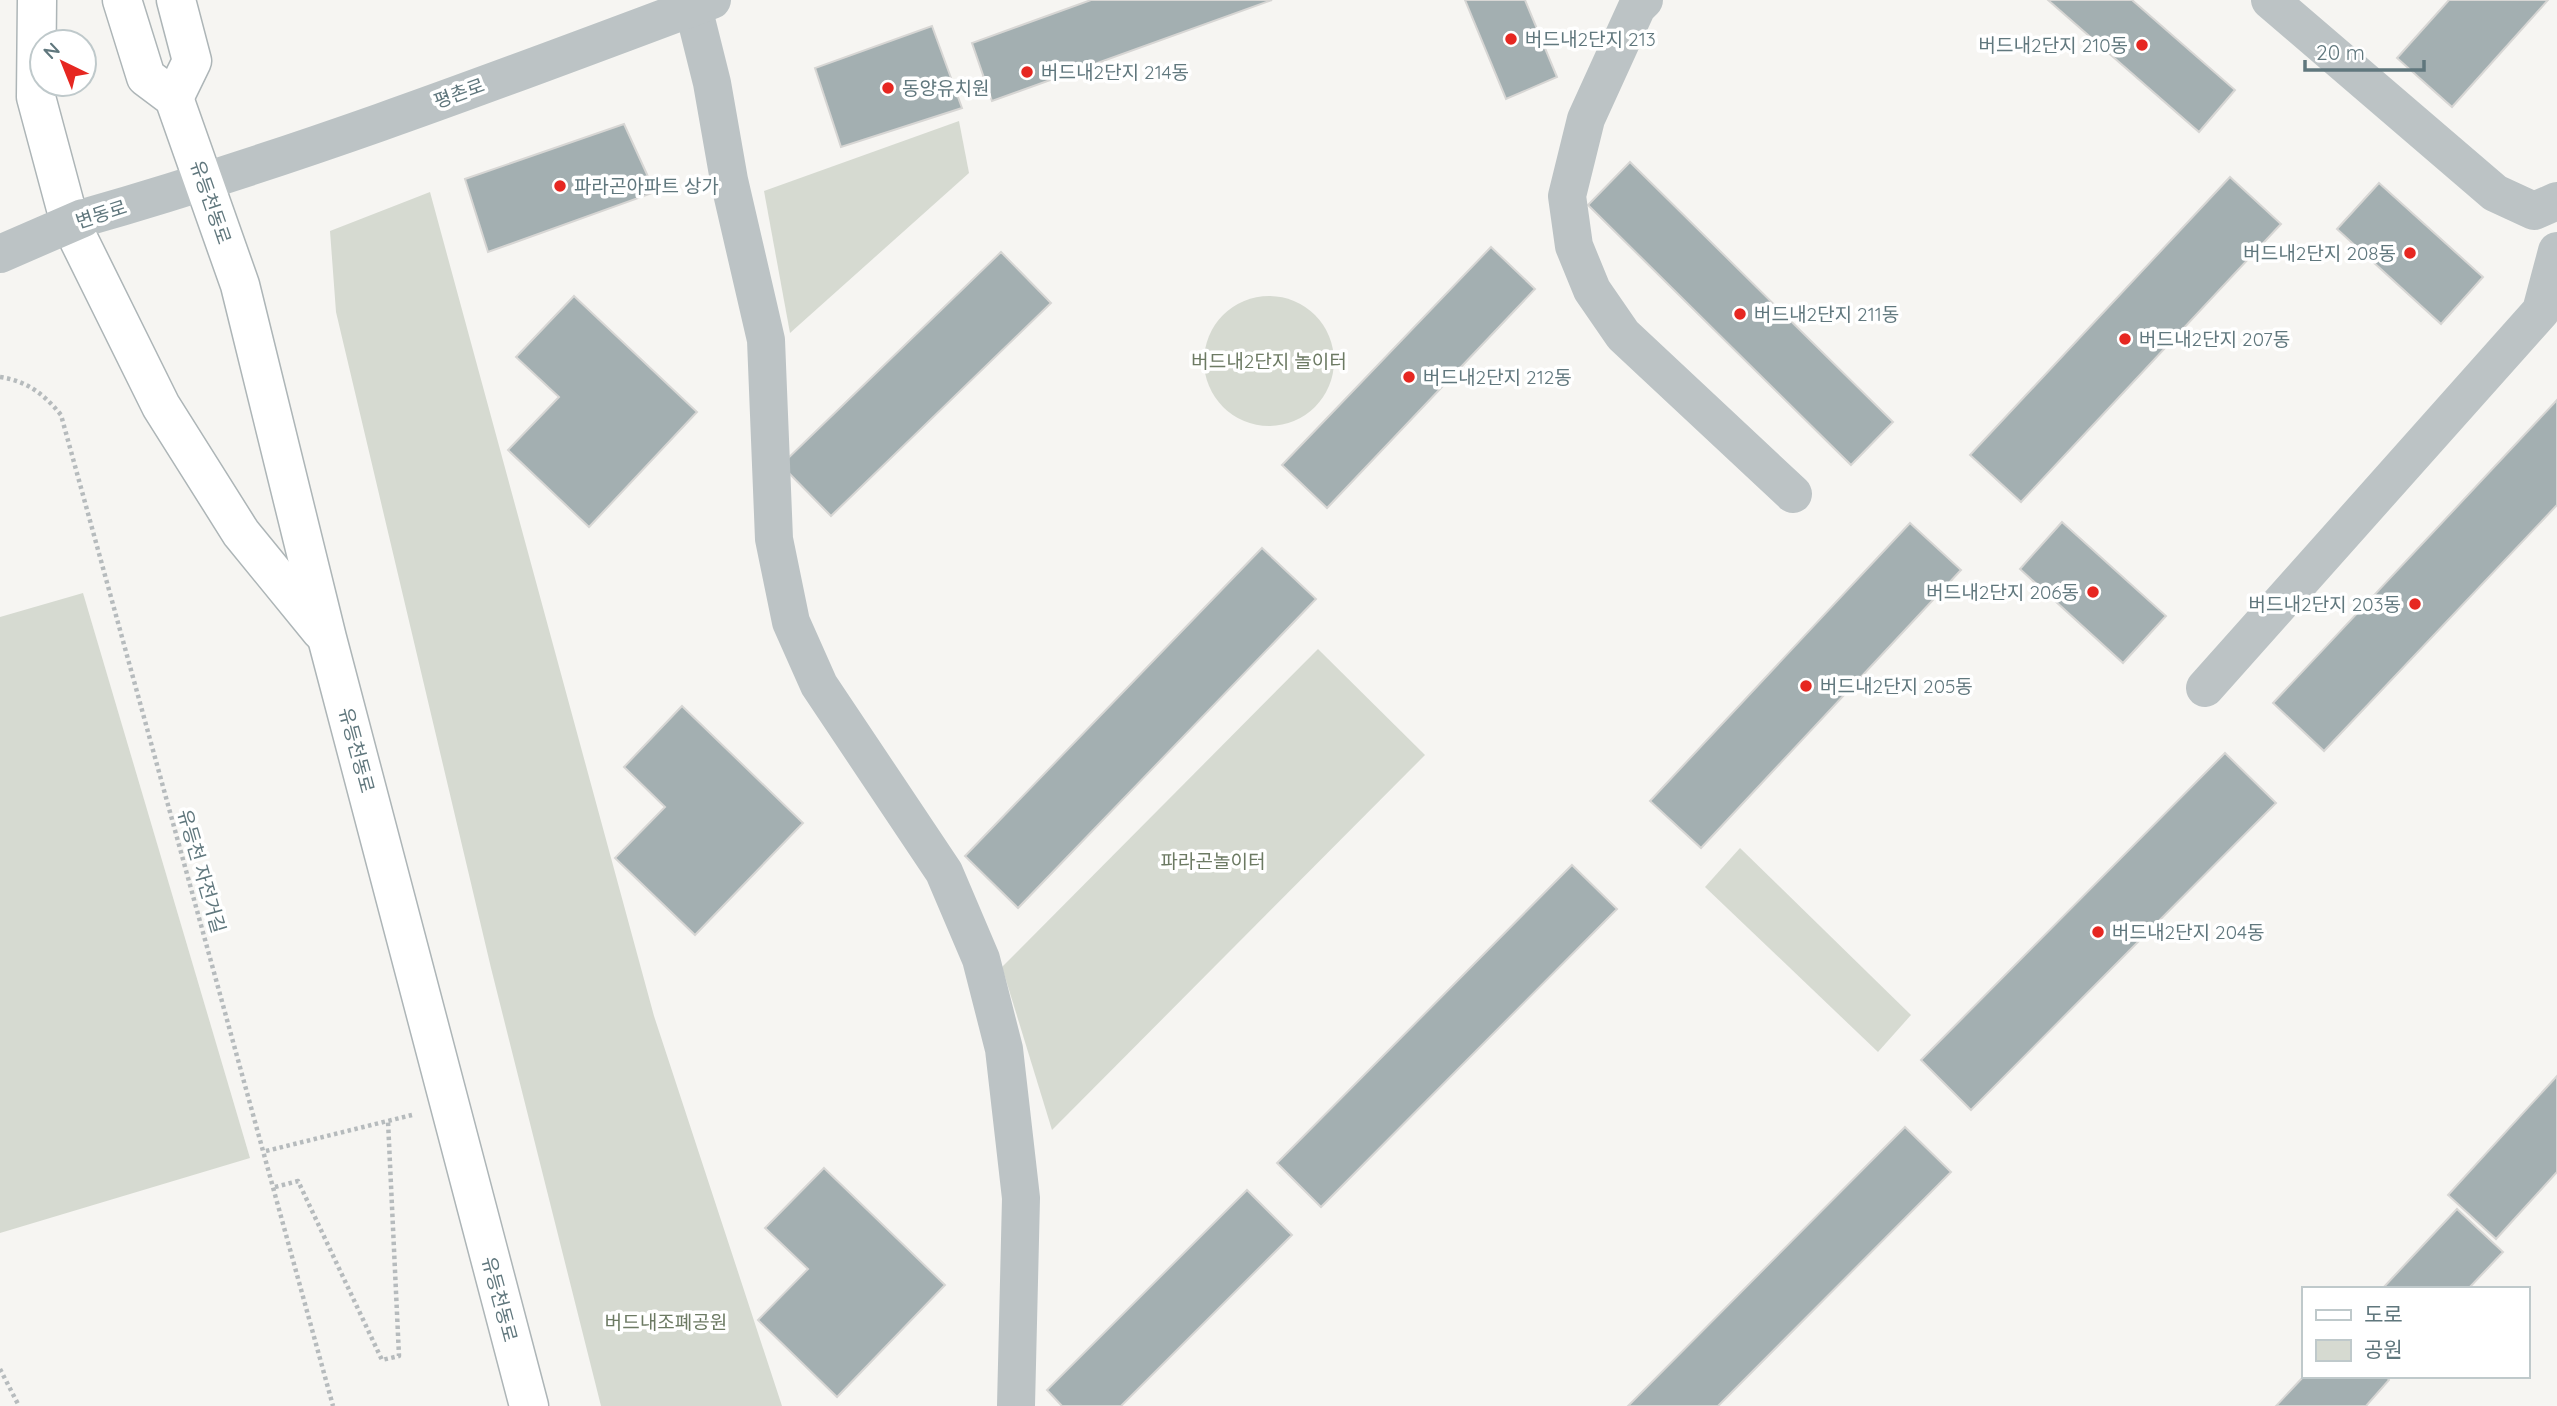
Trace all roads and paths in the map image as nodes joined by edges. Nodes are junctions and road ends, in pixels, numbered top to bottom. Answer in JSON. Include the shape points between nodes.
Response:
{"nodes":[{"id":1,"x":37,"y":0,"type":"edge"},
{"id":2,"x":122,"y":0,"type":"edge"},
{"id":3,"x":176,"y":0,"type":"edge"},
{"id":4,"x":1644,"y":0,"type":"edge"},
{"id":5,"x":2270,"y":0,"type":"edge"},
{"id":6,"x":703,"y":4,"type":"edge"},
{"id":7,"x":174,"y":98,"type":"junction"},
{"id":8,"x":205,"y":183,"type":"junction"},
{"id":9,"x":2557,"y":201,"type":"edge"},
{"id":10,"x":2557,"y":251,"type":"edge"},
{"id":11,"x":0,"y":254,"type":"edge"},
{"id":12,"x":0,"y":377,"type":"edge"},
{"id":13,"x":1793,"y":494,"type":"dead end"},
{"id":14,"x":327,"y":638,"type":"junction"},
{"id":15,"x":2205,"y":688,"type":"dead end"},
{"id":16,"x":388,"y":1121,"type":"dead end"},
{"id":17,"x":377,"y":1125,"type":"dead end"},
{"id":18,"x":265,"y":1151,"type":"junction"},
{"id":19,"x":275,"y":1186,"type":"junction"},
{"id":20,"x":0,"y":1369,"type":"edge"},
{"id":21,"x":19,"y":1406,"type":"edge"},
{"id":22,"x":333,"y":1406,"type":"edge"},
{"id":23,"x":528,"y":1406,"type":"edge"},
{"id":24,"x":1016,"y":1406,"type":"edge"}],
"edges":[{"from":1,"to":14,"type":"main road","via":[[36,97],[75,233],[161,406],[241,533]]},
{"from":2,"to":7,"type":"main road","via":[[146,77]]},
{"from":3,"to":7,"type":"main road","via":[[192,61]]},
{"from":4,"to":13,"type":"street","via":[[1586,119],[1567,197],[1574,247],[1592,290],[1623,335]]},
{"from":5,"to":9,"type":"street","via":[[2495,193],[2534,211]]},
{"from":6,"to":8,"type":"street","name":"평촌로"},
{"from":6,"to":24,"type":"street","via":[[729,180],[766,340],[774,538],[791,622],[819,685],[944,872],[981,959],[1003,1049],[1021,1198]]},
{"from":7,"to":8,"type":"main road","name":"유등천동로"},
{"from":8,"to":11,"type":"street","name":"변동로","bridge":true,"via":[[83,218]]},
{"from":8,"to":14,"type":"main road","name":"유등천동로","via":[[240,285]]},
{"from":10,"to":15,"type":"street","via":[[2541,311]]},
{"from":12,"to":18,"type":"path","name":"유등천 자전거길","via":[[19,380],[45,396],[61,415]]},
{"from":14,"to":23,"type":"main road","name":"유등천동로"},
{"from":16,"to":19,"type":"path","via":[[399,1356],[382,1360],[298,1181]]},
{"from":17,"to":18,"type":"path"},
{"from":18,"to":19,"type":"path","name":"유등천 자전거길"},
{"from":19,"to":22,"type":"path","name":"유등천 자전거길"},
{"from":20,"to":21,"type":"path"}]}
